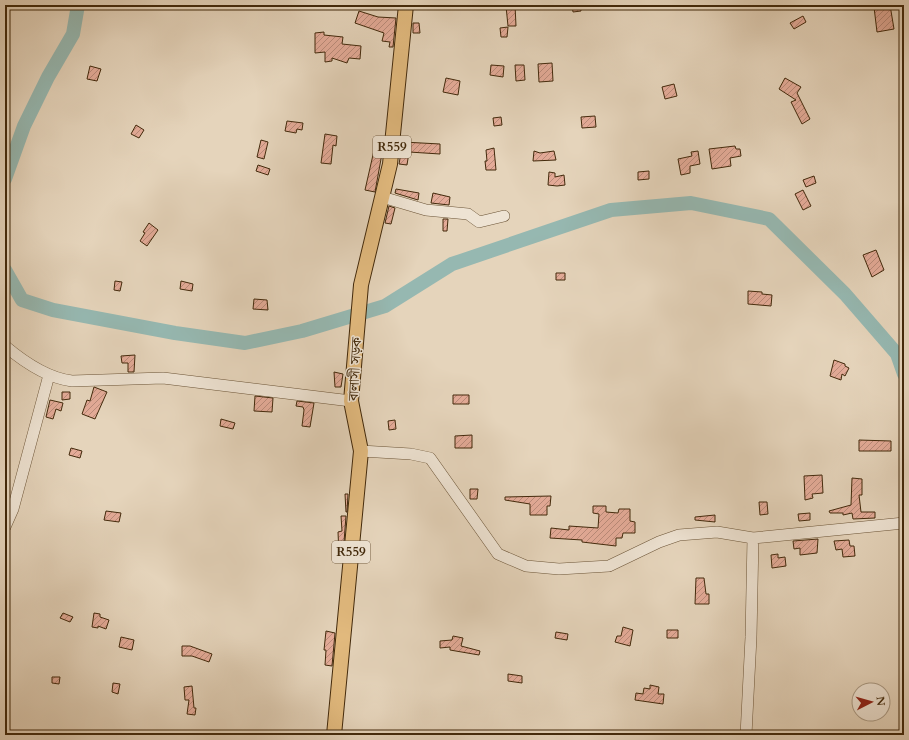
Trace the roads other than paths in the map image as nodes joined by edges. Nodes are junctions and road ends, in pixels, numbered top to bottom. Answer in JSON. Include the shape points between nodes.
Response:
{"nodes":[{"id":1,"x":406,"y":5,"type":"edge"},
{"id":2,"x":382,"y":197,"type":"junction"},
{"id":3,"x":504,"y":216,"type":"dead end"},
{"id":4,"x":5,"y":346,"type":"edge"},
{"id":5,"x":49,"y":375,"type":"junction"},
{"id":6,"x":351,"y":401,"type":"junction"},
{"id":7,"x":361,"y":451,"type":"junction"},
{"id":8,"x":904,"y":523,"type":"edge"},
{"id":9,"x":5,"y":527,"type":"edge"},
{"id":10,"x":753,"y":538,"type":"junction"},
{"id":11,"x":334,"y":735,"type":"edge"},
{"id":12,"x":746,"y":735,"type":"edge"}],
"edges":[{"from":1,"to":2,"type":"main road","name":"বালাসী সড়ক","number":"R559","via":[[390,164]]},
{"from":2,"to":3,"type":"street","via":[[426,210],[468,214],[479,222]]},
{"from":2,"to":6,"type":"main road","name":"বালাসী সড়ক","number":"R559","via":[[361,285]]},
{"from":4,"to":5,"type":"street"},
{"from":5,"to":6,"type":"street","via":[[72,381],[163,378]]},
{"from":5,"to":9,"type":"street","via":[[13,509]]},
{"from":6,"to":7,"type":"main road","name":"বালাসী সড়ক","number":"R559"},
{"from":7,"to":10,"type":"street","via":[[411,454],[430,458],[498,554],[526,566],[559,569],[609,566],[679,534],[717,532]]},
{"from":7,"to":11,"type":"main road","name":"বালাসী সড়ক","number":"R559"},
{"from":8,"to":10,"type":"street"},
{"from":10,"to":12,"type":"street"}]}
